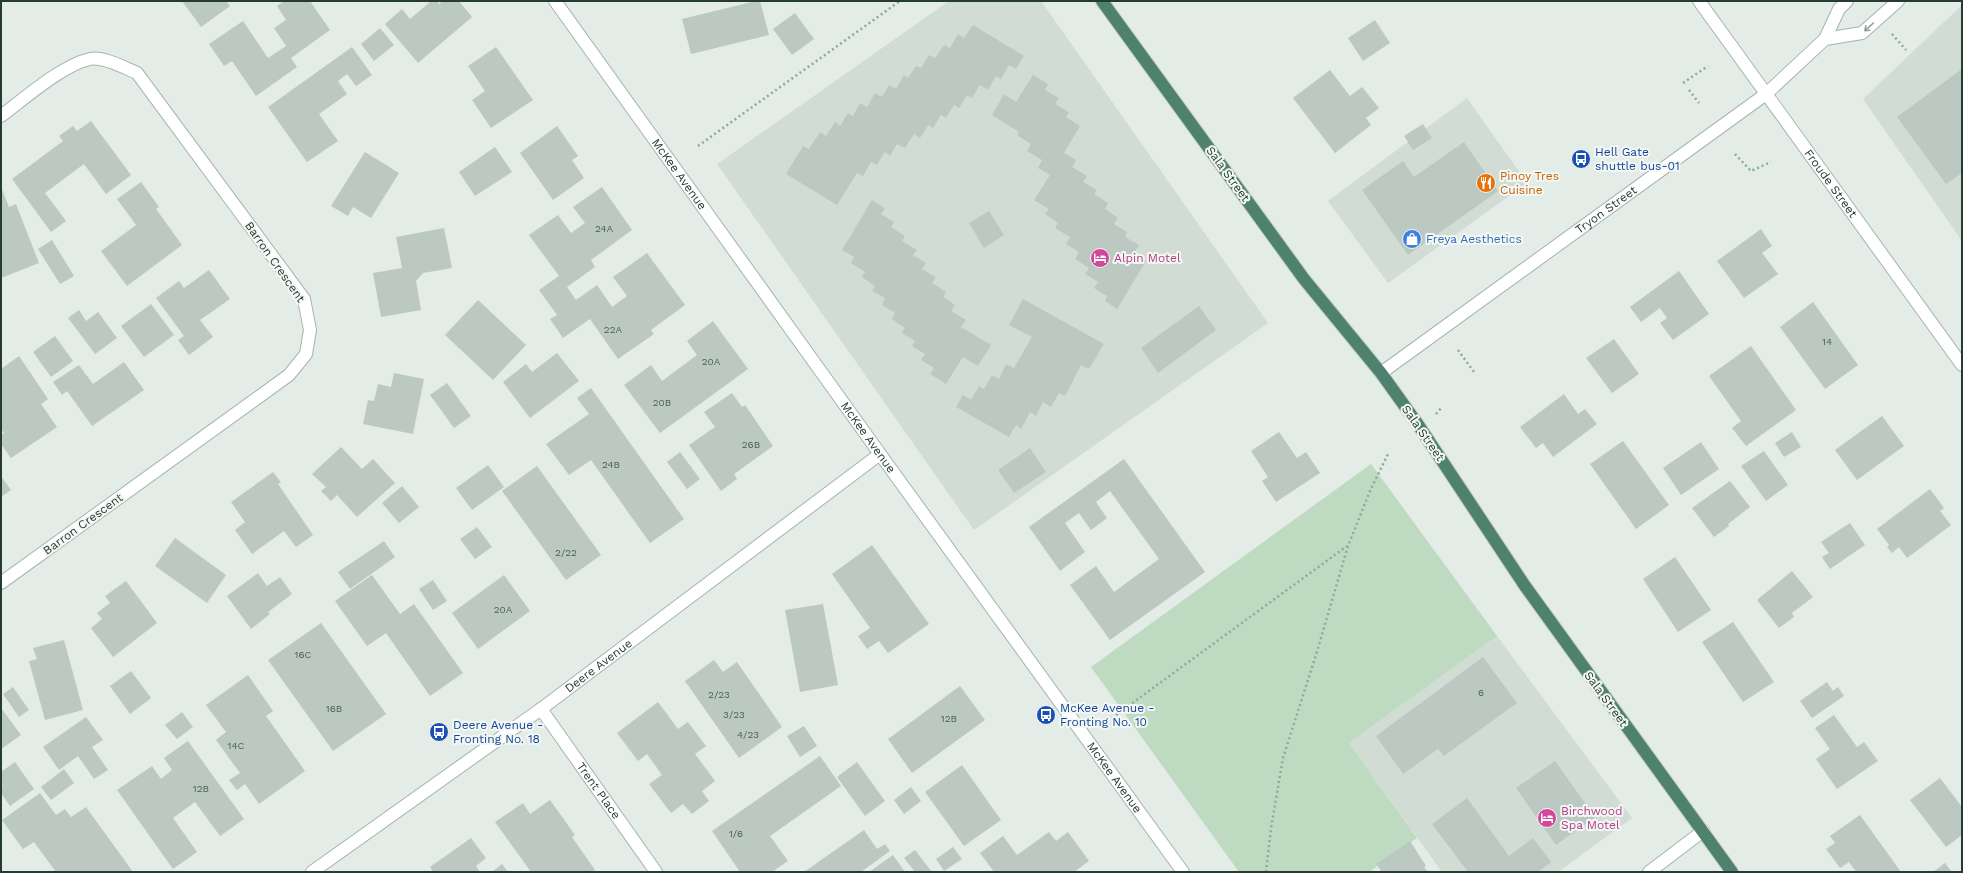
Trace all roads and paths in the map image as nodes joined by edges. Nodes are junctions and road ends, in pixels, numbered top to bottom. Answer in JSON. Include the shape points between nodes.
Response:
{"nodes":[{"id":1,"x":555,"y":1,"type":"edge"},
{"id":2,"x":900,"y":1,"type":"edge"},
{"id":3,"x":1102,"y":1,"type":"edge"},
{"id":4,"x":1699,"y":1,"type":"edge"},
{"id":5,"x":1847,"y":1,"type":"edge"},
{"id":6,"x":1898,"y":1,"type":"edge"},
{"id":7,"x":1890,"y":32,"type":"dead end"},
{"id":8,"x":1825,"y":39,"type":"junction"},
{"id":9,"x":1906,"y":50,"type":"dead end"},
{"id":10,"x":1708,"y":66,"type":"dead end"},
{"id":11,"x":1683,"y":83,"type":"dead end"},
{"id":12,"x":1689,"y":90,"type":"dead end"},
{"id":13,"x":1766,"y":94,"type":"junction"},
{"id":14,"x":1699,"y":103,"type":"dead end"},
{"id":15,"x":1,"y":116,"type":"edge"},
{"id":16,"x":698,"y":146,"type":"dead end"},
{"id":17,"x":1735,"y":154,"type":"dead end"},
{"id":18,"x":1771,"y":162,"type":"dead end"},
{"id":19,"x":1458,"y":350,"type":"dead end"},
{"id":20,"x":1962,"y":365,"type":"edge"},
{"id":21,"x":1474,"y":372,"type":"dead end"},
{"id":22,"x":1381,"y":373,"type":"junction"},
{"id":23,"x":1442,"y":408,"type":"dead end"},
{"id":24,"x":1436,"y":414,"type":"dead end"},
{"id":25,"x":1389,"y":452,"type":"dead end"},
{"id":26,"x":880,"y":454,"type":"junction"},
{"id":27,"x":1348,"y":546,"type":"junction"},
{"id":28,"x":1,"y":583,"type":"edge"},
{"id":29,"x":541,"y":709,"type":"junction"},
{"id":30,"x":1112,"y":718,"type":"dead end"},
{"id":31,"x":1703,"y":831,"type":"junction"},
{"id":32,"x":312,"y":872,"type":"edge"},
{"id":33,"x":656,"y":872,"type":"edge"},
{"id":34,"x":1183,"y":872,"type":"edge"},
{"id":35,"x":1266,"y":872,"type":"edge"},
{"id":36,"x":1649,"y":872,"type":"edge"},
{"id":37,"x":1732,"y":872,"type":"edge"}],
"edges":[{"from":1,"to":26,"type":"street","name":"McKee Avenue"},
{"from":2,"to":16,"type":"path"},
{"from":3,"to":22,"type":"highway","name":"Sala Street","via":[[1304,279]]},
{"from":4,"to":13,"type":"street","name":"Froude Street"},
{"from":5,"to":8,"type":"street","name":"Tryon Street","via":[[1839,9]]},
{"from":6,"to":8,"type":"street","one_way":true,"via":[[1862,33]]},
{"from":7,"to":9,"type":"path"},
{"from":8,"to":13,"type":"street","name":"Tryon Street"},
{"from":10,"to":11,"type":"path"},
{"from":12,"to":14,"type":"path"},
{"from":13,"to":20,"type":"street","name":"Froude Street"},
{"from":13,"to":22,"type":"street","name":"Tryon Street"},
{"from":15,"to":28,"type":"street","name":"Barron Crescent","via":[[63,71],[90,59],[117,64],[136,73],[304,299],[310,330],[306,354],[289,375]]},
{"from":17,"to":18,"type":"path","via":[[1751,170]]},
{"from":19,"to":21,"type":"path"},
{"from":22,"to":31,"type":"highway","name":"Sala Street","via":[[1530,592]]},
{"from":23,"to":24,"type":"path"},
{"from":25,"to":27,"type":"path"},
{"from":26,"to":29,"type":"street","name":"Deere Avenue"},
{"from":26,"to":34,"type":"street","name":"McKee Avenue"},
{"from":27,"to":30,"type":"path"},
{"from":27,"to":35,"type":"path","via":[[1283,758]]},
{"from":29,"to":32,"type":"street","name":"Deere Avenue"},
{"from":29,"to":33,"type":"street","name":"Trent Place"},
{"from":31,"to":36,"type":"street"},
{"from":31,"to":37,"type":"highway","name":"Sala Street"}]}
